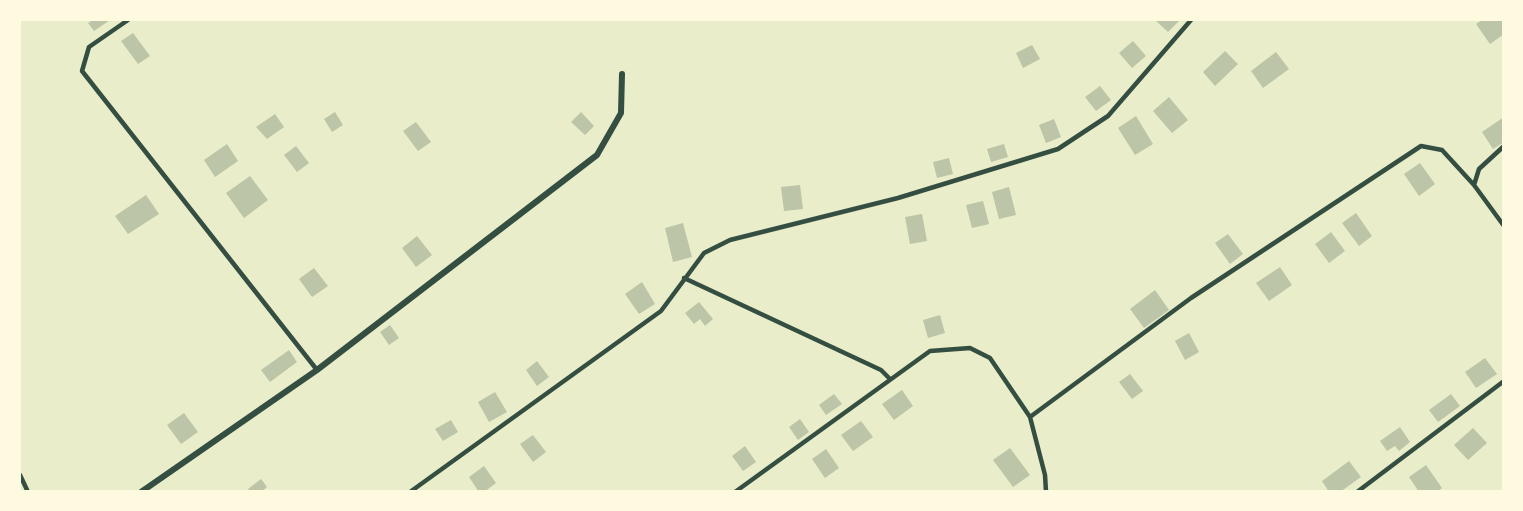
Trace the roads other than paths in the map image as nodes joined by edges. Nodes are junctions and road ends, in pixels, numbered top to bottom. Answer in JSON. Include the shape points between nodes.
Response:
{"nodes":[{"id":1,"x":128,"y":20,"type":"edge"},
{"id":2,"x":1191,"y":20,"type":"edge"},
{"id":3,"x":622,"y":74,"type":"dead end"},
{"id":4,"x":1503,"y":146,"type":"edge"},
{"id":5,"x":1474,"y":185,"type":"junction"},
{"id":6,"x":1503,"y":226,"type":"edge"},
{"id":7,"x":684,"y":279,"type":"junction"},
{"id":8,"x":317,"y":370,"type":"junction"},
{"id":9,"x":889,"y":378,"type":"junction"},
{"id":10,"x":1503,"y":381,"type":"edge"},
{"id":11,"x":1030,"y":417,"type":"junction"},
{"id":12,"x":20,"y":475,"type":"edge"},
{"id":13,"x":28,"y":492,"type":"edge"},
{"id":14,"x":141,"y":492,"type":"edge"},
{"id":15,"x":410,"y":492,"type":"edge"},
{"id":16,"x":735,"y":492,"type":"edge"},
{"id":17,"x":1046,"y":492,"type":"edge"},
{"id":18,"x":1357,"y":492,"type":"edge"}],
"edges":[{"from":1,"to":8,"type":"lane","via":[[89,47],[82,71]]},
{"from":2,"to":7,"type":"lane","via":[[1108,116],[1058,149],[898,198],[729,240],[704,253]]},
{"from":3,"to":8,"type":"street","via":[[621,113],[597,154]]},
{"from":4,"to":5,"type":"lane","via":[[1479,169]]},
{"from":5,"to":6,"type":"lane"},
{"from":5,"to":11,"type":"lane","via":[[1442,150],[1421,146],[1191,298]]},
{"from":7,"to":9,"type":"lane","via":[[881,370]]},
{"from":7,"to":15,"type":"lane","via":[[661,311]]},
{"from":8,"to":14,"type":"street"},
{"from":9,"to":11,"type":"lane","via":[[930,351],[970,348],[990,358]]},
{"from":9,"to":16,"type":"lane"},
{"from":10,"to":18,"type":"lane"},
{"from":11,"to":17,"type":"lane"},
{"from":12,"to":13,"type":"lane"}]}
